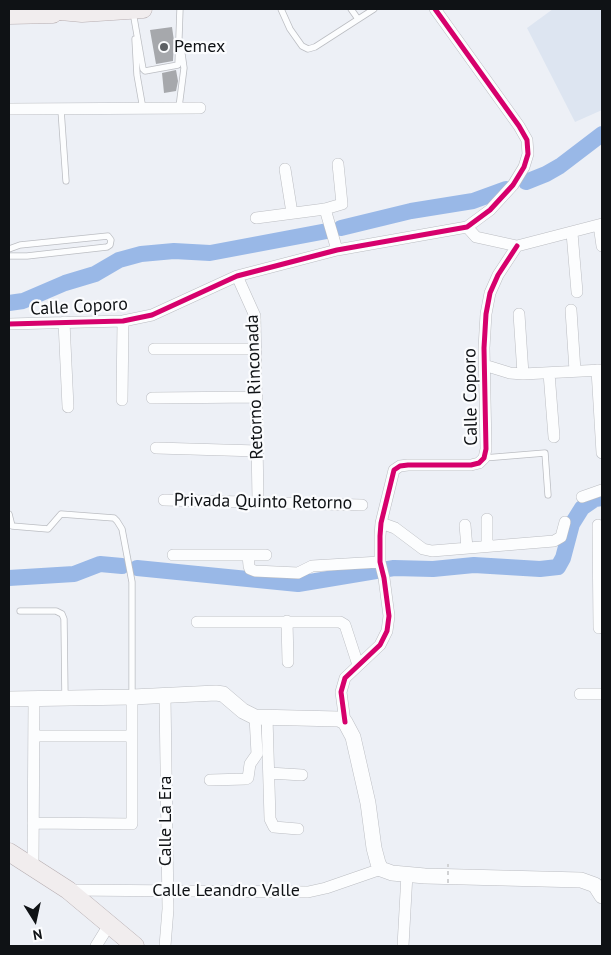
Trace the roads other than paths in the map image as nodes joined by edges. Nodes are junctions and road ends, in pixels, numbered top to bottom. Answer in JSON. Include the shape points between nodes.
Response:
{"nodes":[{"id":1,"x":39,"y":9,"type":"edge"},
{"id":2,"x":180,"y":9,"type":"edge"},
{"id":3,"x":281,"y":9,"type":"edge"},
{"id":4,"x":351,"y":9,"type":"edge"},
{"id":5,"x":374,"y":9,"type":"edge"},
{"id":6,"x":435,"y":9,"type":"edge"},
{"id":7,"x":138,"y":10,"type":"edge"},
{"id":8,"x":82,"y":13,"type":"junction"},
{"id":9,"x":9,"y":15,"type":"edge"},
{"id":10,"x":358,"y":20,"type":"junction"},
{"id":11,"x":134,"y":28,"type":"junction"},
{"id":12,"x":179,"y":36,"type":"junction"},
{"id":13,"x":179,"y":108,"type":"junction"},
{"id":14,"x":200,"y":108,"type":"dead end"},
{"id":15,"x":9,"y":109,"type":"edge"},
{"id":16,"x":143,"y":109,"type":"junction"},
{"id":17,"x":62,"y":110,"type":"junction"},
{"id":18,"x":338,"y":164,"type":"dead end"},
{"id":19,"x":285,"y":169,"type":"dead end"},
{"id":20,"x":66,"y":181,"type":"dead end"},
{"id":21,"x":325,"y":209,"type":"junction"},
{"id":22,"x":292,"y":213,"type":"junction"},
{"id":23,"x":256,"y":218,"type":"dead end"},
{"id":24,"x":601,"y":225,"type":"edge"},
{"id":25,"x":467,"y":227,"type":"junction"},
{"id":26,"x":572,"y":233,"type":"junction"},
{"id":27,"x":517,"y":246,"type":"junction"},
{"id":28,"x":602,"y":246,"type":"edge"},
{"id":29,"x":9,"y":249,"type":"edge"},
{"id":30,"x":337,"y":250,"type":"junction"},
{"id":31,"x":9,"y":256,"type":"edge"},
{"id":32,"x":237,"y":276,"type":"junction"},
{"id":33,"x":577,"y":292,"type":"dead end"},
{"id":34,"x":571,"y":310,"type":"dead end"},
{"id":35,"x":519,"y":314,"type":"dead end"},
{"id":36,"x":123,"y":321,"type":"junction"},
{"id":37,"x":64,"y":322,"type":"junction"},
{"id":38,"x":9,"y":324,"type":"edge"},
{"id":39,"x":154,"y":349,"type":"dead end"},
{"id":40,"x":256,"y":350,"type":"junction"},
{"id":41,"x":484,"y":365,"type":"junction"},
{"id":42,"x":600,"y":370,"type":"edge"},
{"id":43,"x":575,"y":371,"type":"junction"},
{"id":44,"x":549,"y":372,"type":"junction"},
{"id":45,"x":523,"y":374,"type":"junction"},
{"id":46,"x":257,"y":397,"type":"junction"},
{"id":47,"x":152,"y":398,"type":"dead end"},
{"id":48,"x":122,"y":400,"type":"dead end"},
{"id":49,"x":68,"y":407,"type":"dead end"},
{"id":50,"x":554,"y":437,"type":"dead end"},
{"id":51,"x":156,"y":448,"type":"dead end"},
{"id":52,"x":258,"y":451,"type":"junction"},
{"id":53,"x":602,"y":452,"type":"edge"},
{"id":54,"x":484,"y":458,"type":"junction"},
{"id":55,"x":602,"y":490,"type":"edge"},
{"id":56,"x":548,"y":495,"type":"dead end"},
{"id":57,"x":582,"y":497,"type":"dead end"},
{"id":58,"x":164,"y":500,"type":"dead end"},
{"id":59,"x":258,"y":502,"type":"junction"},
{"id":60,"x":362,"y":505,"type":"dead end"},
{"id":61,"x":9,"y":514,"type":"edge"},
{"id":62,"x":487,"y":519,"type":"dead end"},
{"id":63,"x":565,"y":522,"type":"dead end"},
{"id":64,"x":381,"y":523,"type":"junction"},
{"id":65,"x":465,"y":525,"type":"dead end"},
{"id":66,"x":598,"y":525,"type":"dead end"},
{"id":67,"x":487,"y":546,"type":"junction"},
{"id":68,"x":467,"y":548,"type":"junction"},
{"id":69,"x":173,"y":555,"type":"dead end"},
{"id":70,"x":248,"y":555,"type":"junction"},
{"id":71,"x":266,"y":555,"type":"dead end"},
{"id":72,"x":380,"y":562,"type":"junction"},
{"id":73,"x":20,"y":611,"type":"dead end"},
{"id":74,"x":600,"y":620,"type":"edge"},
{"id":75,"x":286,"y":621,"type":"junction"},
{"id":76,"x":197,"y":622,"type":"dead end"},
{"id":77,"x":288,"y":662,"type":"dead end"},
{"id":78,"x":358,"y":665,"type":"junction"},
{"id":79,"x":580,"y":694,"type":"dead end"},
{"id":80,"x":602,"y":694,"type":"edge"},
{"id":81,"x":166,"y":696,"type":"junction"},
{"id":82,"x":132,"y":697,"type":"junction"},
{"id":83,"x":34,"y":698,"type":"junction"},
{"id":84,"x":65,"y":698,"type":"junction"},
{"id":85,"x":9,"y":699,"type":"edge"},
{"id":86,"x":261,"y":717,"type":"junction"},
{"id":87,"x":345,"y":722,"type":"junction"},
{"id":88,"x":34,"y":736,"type":"junction"},
{"id":89,"x":132,"y":736,"type":"junction"},
{"id":90,"x":269,"y":773,"type":"junction"},
{"id":91,"x":302,"y":775,"type":"dead end"},
{"id":92,"x":210,"y":780,"type":"dead end"},
{"id":93,"x":33,"y":823,"type":"junction"},
{"id":94,"x":298,"y":829,"type":"dead end"},
{"id":95,"x":9,"y":852,"type":"edge"},
{"id":96,"x":33,"y":867,"type":"junction"},
{"id":97,"x":381,"y":869,"type":"junction"},
{"id":98,"x":407,"y":874,"type":"junction"},
{"id":99,"x":600,"y":889,"type":"edge"},
{"id":100,"x":68,"y":890,"type":"junction"},
{"id":101,"x":166,"y":890,"type":"junction"},
{"id":102,"x":109,"y":925,"type":"junction"},
{"id":103,"x":96,"y":946,"type":"edge"},
{"id":104,"x":135,"y":946,"type":"edge"},
{"id":105,"x":165,"y":946,"type":"edge"},
{"id":106,"x":404,"y":946,"type":"edge"}],
"edges":[{"from":1,"to":8,"type":"main road"},
{"from":2,"to":12,"type":"lane"},
{"from":3,"to":10,"type":"lane","via":[[290,29],[308,49],[315,48]]},
{"from":4,"to":10,"type":"lane"},
{"from":5,"to":10,"type":"lane"},
{"from":6,"to":25,"type":"street","via":[[527,140],[524,168],[513,185],[490,210]]},
{"from":7,"to":8,"type":"main road"},
{"from":7,"to":11,"type":"lane"},
{"from":8,"to":9,"type":"main road"},
{"from":11,"to":12,"type":"lane","via":[[145,70],[178,65]]},
{"from":11,"to":16,"type":"lane"},
{"from":12,"to":13,"type":"lane","via":[[184,68]]},
{"from":13,"to":14,"type":"street"},
{"from":13,"to":16,"type":"street"},
{"from":15,"to":17,"type":"street"},
{"from":16,"to":17,"type":"street"},
{"from":17,"to":20,"type":"lane"},
{"from":18,"to":21,"type":"street","via":[[342,204]]},
{"from":19,"to":22,"type":"street"},
{"from":21,"to":22,"type":"street"},
{"from":21,"to":30,"type":"street"},
{"from":22,"to":23,"type":"street"},
{"from":24,"to":26,"type":"street"},
{"from":24,"to":28,"type":"street"},
{"from":25,"to":27,"type":"street","via":[[476,236]]},
{"from":25,"to":30,"type":"street","name":"Calle Coporo"},
{"from":26,"to":27,"type":"street"},
{"from":26,"to":33,"type":"street"},
{"from":27,"to":41,"type":"street","name":"Calle Coporo","via":[[490,293]]},
{"from":29,"to":31,"type":"lane","via":[[20,245],[108,236],[111,240],[107,247]]},
{"from":30,"to":32,"type":"street","name":"Calle Coporo"},
{"from":32,"to":36,"type":"street","name":"Calle Coporo","via":[[152,315]]},
{"from":32,"to":40,"type":"street","name":"Retorno Rinconada","via":[[254,311]]},
{"from":34,"to":43,"type":"street"},
{"from":35,"to":45,"type":"street"},
{"from":36,"to":37,"type":"street","name":"Calle Coporo"},
{"from":36,"to":48,"type":"street"},
{"from":37,"to":38,"type":"street","name":"Calle Coporo"},
{"from":37,"to":49,"type":"street"},
{"from":39,"to":40,"type":"street"},
{"from":40,"to":46,"type":"street","name":"Retorno Rinconada"},
{"from":41,"to":45,"type":"street"},
{"from":41,"to":54,"type":"street","name":"Calle Coporo"},
{"from":42,"to":43,"type":"street"},
{"from":42,"to":53,"type":"street"},
{"from":43,"to":44,"type":"street"},
{"from":44,"to":45,"type":"street"},
{"from":44,"to":50,"type":"street"},
{"from":46,"to":47,"type":"street"},
{"from":46,"to":52,"type":"street","name":"Retorno Rinconada"},
{"from":51,"to":52,"type":"street"},
{"from":52,"to":59,"type":"street","name":"Retorno Rinconada"},
{"from":54,"to":56,"type":"lane","via":[[545,453]]},
{"from":54,"to":64,"type":"street","name":"Calle Coporo","via":[[471,465],[400,466],[394,470]]},
{"from":55,"to":57,"type":"street"},
{"from":58,"to":59,"type":"street","name":"Privada Quinto Retorno"},
{"from":59,"to":60,"type":"street","name":"Privada Quinto Retorno"},
{"from":61,"to":82,"type":"lane","via":[[12,526],[48,529],[61,514],[114,518],[122,529],[132,582]]},
{"from":62,"to":67,"type":"street"},
{"from":63,"to":67,"type":"street","via":[[558,540]]},
{"from":64,"to":68,"type":"street","via":[[395,528],[423,549]]},
{"from":64,"to":72,"type":"street","name":"Calle Coporo"},
{"from":65,"to":68,"type":"street"},
{"from":66,"to":74,"type":"street"},
{"from":67,"to":68,"type":"street"},
{"from":69,"to":70,"type":"street"},
{"from":70,"to":71,"type":"street"},
{"from":70,"to":72,"type":"street","via":[[250,570],[255,571],[298,572],[312,566]]},
{"from":72,"to":78,"type":"street","name":"Calle Coporo","via":[[389,616],[387,631],[380,645]]},
{"from":73,"to":84,"type":"lane","via":[[56,611],[62,614]]},
{"from":75,"to":76,"type":"street"},
{"from":75,"to":77,"type":"street"},
{"from":75,"to":78,"type":"street","via":[[340,622],[345,625]]},
{"from":78,"to":87,"type":"street","name":"Calle Coporo","via":[[345,678],[341,692]]},
{"from":79,"to":80,"type":"street"},
{"from":81,"to":82,"type":"main road"},
{"from":81,"to":86,"type":"main road","via":[[223,694],[243,711]]},
{"from":81,"to":101,"type":"street","name":"Calle La Era"},
{"from":82,"to":84,"type":"main road"},
{"from":82,"to":89,"type":"street"},
{"from":83,"to":84,"type":"main road"},
{"from":83,"to":85,"type":"main road"},
{"from":83,"to":88,"type":"street"},
{"from":86,"to":87,"type":"main road","via":[[332,718]]},
{"from":86,"to":90,"type":"street"},
{"from":86,"to":92,"type":"street","via":[[257,754],[250,764],[248,778]]},
{"from":87,"to":97,"type":"main road","via":[[353,737]]},
{"from":88,"to":89,"type":"street"},
{"from":88,"to":93,"type":"street"},
{"from":89,"to":93,"type":"street","via":[[132,824]]},
{"from":90,"to":91,"type":"street"},
{"from":90,"to":94,"type":"street","via":[[272,825]]},
{"from":93,"to":96,"type":"street"},
{"from":95,"to":96,"type":"main road"},
{"from":96,"to":100,"type":"main road"},
{"from":97,"to":98,"type":"main road"},
{"from":97,"to":101,"type":"street","name":"Calle Leandro Valle","via":[[308,892]]},
{"from":98,"to":99,"type":"main road","via":[[581,880]]},
{"from":98,"to":106,"type":"street"},
{"from":100,"to":101,"type":"street","name":"Calle Leandro Valle"},
{"from":100,"to":102,"type":"main road"},
{"from":101,"to":105,"type":"street","name":"Calle La Era"},
{"from":102,"to":103,"type":"street"},
{"from":102,"to":104,"type":"main road"}]}
